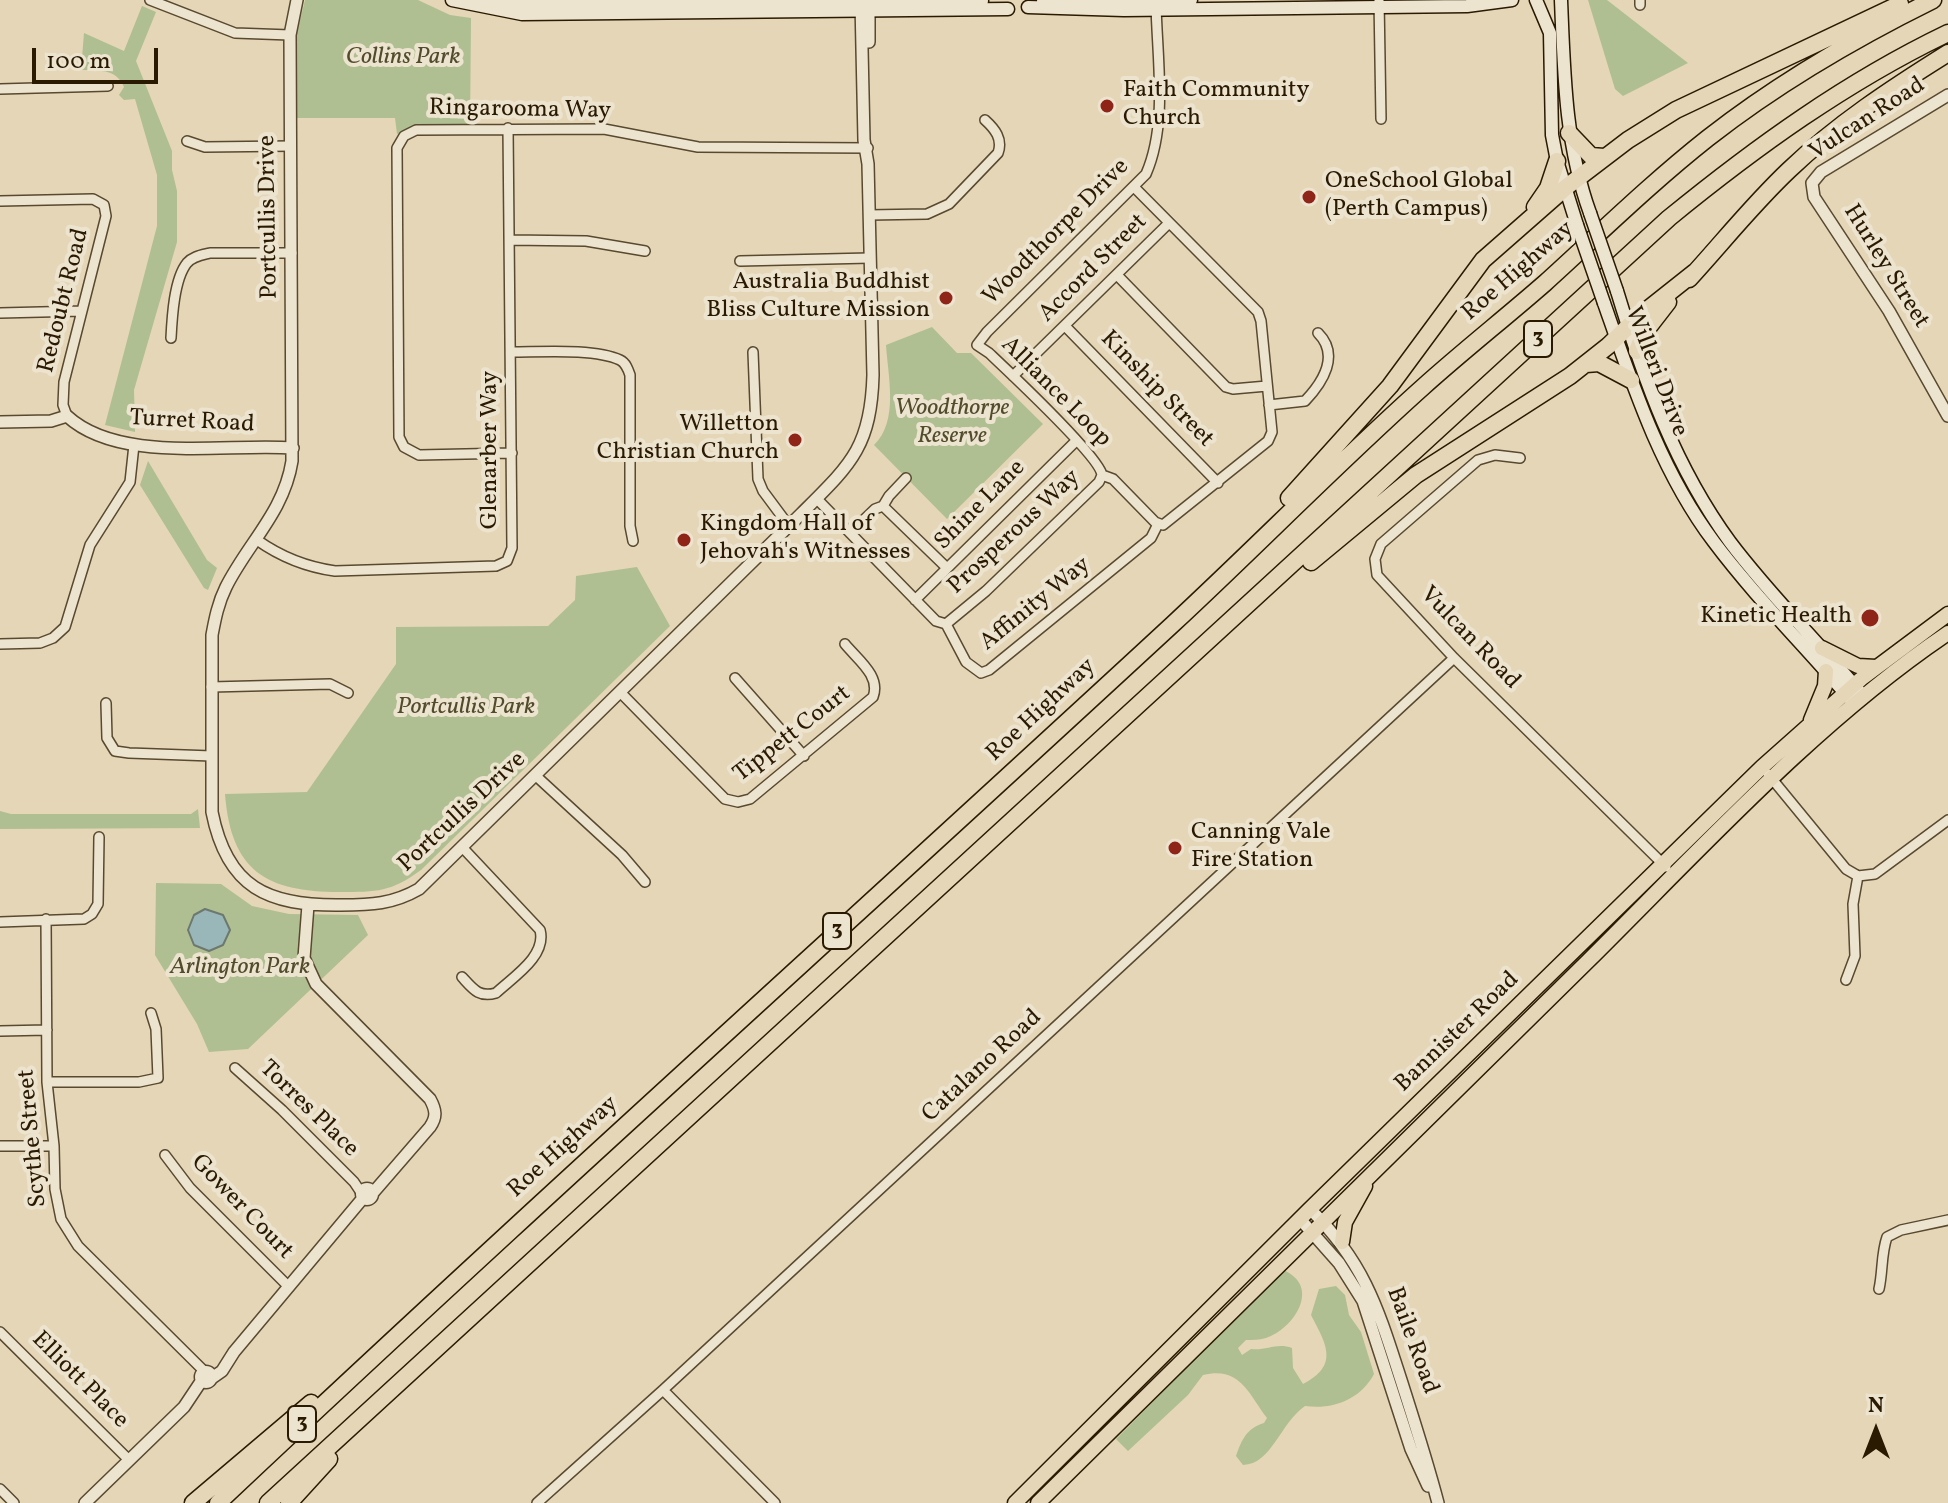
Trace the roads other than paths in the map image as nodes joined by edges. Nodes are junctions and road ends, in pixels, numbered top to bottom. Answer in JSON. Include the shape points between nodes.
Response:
{"nodes":[{"id":1,"x":150,"y":0,"type":"edge"},
{"id":2,"x":297,"y":0,"type":"edge"},
{"id":3,"x":452,"y":0,"type":"edge"},
{"id":4,"x":990,"y":0,"type":"edge"},
{"id":5,"x":1043,"y":0,"type":"edge"},
{"id":6,"x":1191,"y":0,"type":"edge"},
{"id":7,"x":1512,"y":0,"type":"edge"},
{"id":8,"x":1536,"y":0,"type":"edge"},
{"id":9,"x":1561,"y":0,"type":"edge"},
{"id":10,"x":1909,"y":0,"type":"edge"},
{"id":11,"x":1933,"y":0,"type":"edge"},
{"id":12,"x":487,"y":2,"type":"edge"},
{"id":13,"x":1028,"y":3,"type":"edge"},
{"id":14,"x":1379,"y":3,"type":"edge"},
{"id":15,"x":1467,"y":3,"type":"edge"},
{"id":16,"x":1007,"y":4,"type":"edge"},
{"id":17,"x":1156,"y":5,"type":"edge"},
{"id":18,"x":731,"y":6,"type":"edge"},
{"id":19,"x":621,"y":7,"type":"edge"},
{"id":20,"x":865,"y":7,"type":"junction"},
{"id":21,"x":1948,"y":33,"type":"edge"},
{"id":22,"x":290,"y":35,"type":"junction"},
{"id":23,"x":1948,"y":53,"type":"edge"},
{"id":24,"x":108,"y":86,"type":"dead end"},
{"id":25,"x":0,"y":89,"type":"edge"},
{"id":26,"x":1948,"y":95,"type":"edge"},
{"id":27,"x":1381,"y":119,"type":"dead end"},
{"id":28,"x":985,"y":120,"type":"dead end"},
{"id":29,"x":508,"y":128,"type":"junction"},
{"id":30,"x":1569,"y":133,"type":"junction"},
{"id":31,"x":187,"y":141,"type":"dead end"},
{"id":32,"x":291,"y":146,"type":"junction"},
{"id":33,"x":868,"y":148,"type":"junction"},
{"id":34,"x":1604,"y":157,"type":"junction"},
{"id":35,"x":1557,"y":161,"type":"junction"},
{"id":36,"x":1572,"y":183,"type":"junction"},
{"id":37,"x":1812,"y":183,"type":"joint"},
{"id":38,"x":1134,"y":187,"type":"junction"},
{"id":39,"x":0,"y":201,"type":"edge"},
{"id":40,"x":869,"y":215,"type":"junction"},
{"id":41,"x":1169,"y":223,"type":"junction"},
{"id":42,"x":1522,"y":224,"type":"junction"},
{"id":43,"x":510,"y":240,"type":"junction"},
{"id":44,"x":645,"y":251,"type":"dead end"},
{"id":45,"x":292,"y":253,"type":"junction"},
{"id":46,"x":870,"y":258,"type":"junction"},
{"id":47,"x":740,"y":261,"type":"dead end"},
{"id":48,"x":1695,"y":272,"type":"junction"},
{"id":49,"x":1117,"y":275,"type":"junction"},
{"id":50,"x":82,"y":311,"type":"junction"},
{"id":51,"x":0,"y":313,"type":"edge"},
{"id":52,"x":1065,"y":326,"type":"junction"},
{"id":53,"x":1622,"y":332,"type":"junction"},
{"id":54,"x":1318,"y":333,"type":"dead end"},
{"id":55,"x":171,"y":338,"type":"dead end"},
{"id":56,"x":977,"y":345,"type":"joint"},
{"id":57,"x":1637,"y":351,"type":"junction"},
{"id":58,"x":512,"y":352,"type":"junction"},
{"id":59,"x":753,"y":352,"type":"dead end"},
{"id":60,"x":1342,"y":357,"type":"dead end"},
{"id":61,"x":1328,"y":358,"type":"junction"},
{"id":62,"x":1586,"y":364,"type":"junction"},
{"id":63,"x":1013,"y":376,"type":"junction"},
{"id":64,"x":1631,"y":380,"type":"junction"},
{"id":65,"x":1267,"y":386,"type":"junction"},
{"id":66,"x":1269,"y":405,"type":"junction"},
{"id":67,"x":67,"y":416,"type":"junction"},
{"id":68,"x":1948,"y":416,"type":"edge"},
{"id":69,"x":0,"y":422,"type":"edge"},
{"id":70,"x":1076,"y":441,"type":"junction"},
{"id":71,"x":134,"y":445,"type":"junction"},
{"id":72,"x":293,"y":448,"type":"junction"},
{"id":73,"x":512,"y":453,"type":"junction"},
{"id":74,"x":1520,"y":458,"type":"dead end"},
{"id":75,"x":1102,"y":475,"type":"junction"},
{"id":76,"x":906,"y":478,"type":"dead end"},
{"id":77,"x":1218,"y":483,"type":"junction"},
{"id":78,"x":817,"y":499,"type":"junction"},
{"id":79,"x":883,"y":506,"type":"junction"},
{"id":80,"x":1158,"y":524,"type":"junction"},
{"id":81,"x":789,"y":526,"type":"junction"},
{"id":82,"x":850,"y":533,"type":"junction"},
{"id":83,"x":257,"y":540,"type":"junction"},
{"id":84,"x":633,"y":541,"type":"dead end"},
{"id":85,"x":947,"y":568,"type":"junction"},
{"id":86,"x":915,"y":600,"type":"junction"},
{"id":87,"x":1948,"y":614,"type":"edge"},
{"id":88,"x":1178,"y":619,"type":"junction"},
{"id":89,"x":946,"y":624,"type":"junction"},
{"id":90,"x":1948,"y":633,"type":"edge"},
{"id":91,"x":0,"y":644,"type":"edge"},
{"id":92,"x":845,"y":644,"type":"dead end"},
{"id":93,"x":1822,"y":648,"type":"junction"},
{"id":94,"x":1454,"y":658,"type":"junction"},
{"id":95,"x":1876,"y":667,"type":"junction"},
{"id":96,"x":1826,"y":671,"type":"junction"},
{"id":97,"x":735,"y":678,"type":"dead end"},
{"id":98,"x":211,"y":687,"type":"junction"},
{"id":99,"x":1160,"y":687,"type":"junction"},
{"id":100,"x":1849,"y":689,"type":"junction"},
{"id":101,"x":620,"y":692,"type":"junction"},
{"id":102,"x":348,"y":693,"type":"dead end"},
{"id":103,"x":1860,"y":701,"type":"junction"},
{"id":104,"x":106,"y":703,"type":"dead end"},
{"id":105,"x":1809,"y":724,"type":"junction"},
{"id":106,"x":212,"y":756,"type":"junction"},
{"id":107,"x":804,"y":756,"type":"junction"},
{"id":108,"x":1762,"y":767,"type":"junction"},
{"id":109,"x":535,"y":775,"type":"junction"},
{"id":110,"x":1772,"y":779,"type":"junction"},
{"id":111,"x":1948,"y":820,"type":"edge"},
{"id":112,"x":99,"y":837,"type":"dead end"},
{"id":113,"x":462,"y":847,"type":"junction"},
{"id":114,"x":1662,"y":864,"type":"junction"},
{"id":115,"x":1675,"y":875,"type":"junction"},
{"id":116,"x":1858,"y":876,"type":"junction"},
{"id":117,"x":645,"y":882,"type":"dead end"},
{"id":118,"x":308,"y":905,"type":"junction"},
{"id":119,"x":46,"y":919,"type":"junction"},
{"id":120,"x":0,"y":922,"type":"edge"},
{"id":121,"x":462,"y":977,"type":"dead end"},
{"id":122,"x":1846,"y":980,"type":"dead end"},
{"id":123,"x":151,"y":1013,"type":"dead end"},
{"id":124,"x":47,"y":1030,"type":"junction"},
{"id":125,"x":0,"y":1031,"type":"edge"},
{"id":126,"x":235,"y":1068,"type":"dead end"},
{"id":127,"x":47,"y":1082,"type":"junction"},
{"id":128,"x":0,"y":1146,"type":"edge"},
{"id":129,"x":54,"y":1146,"type":"junction"},
{"id":130,"x":165,"y":1155,"type":"dead end"},
{"id":131,"x":1373,"y":1171,"type":"junction"},
{"id":132,"x":367,"y":1194,"type":"junction"},
{"id":133,"x":1305,"y":1214,"type":"junction"},
{"id":134,"x":1948,"y":1220,"type":"edge"},
{"id":135,"x":1317,"y":1226,"type":"junction"},
{"id":136,"x":1342,"y":1242,"type":"junction"},
{"id":137,"x":289,"y":1287,"type":"junction"},
{"id":138,"x":1879,"y":1289,"type":"dead end"},
{"id":139,"x":0,"y":1332,"type":"edge"},
{"id":140,"x":386,"y":1344,"type":"junction"},
{"id":141,"x":206,"y":1376,"type":"junction"},
{"id":142,"x":1397,"y":1385,"type":"junction"},
{"id":143,"x":663,"y":1390,"type":"junction"},
{"id":144,"x":388,"y":1392,"type":"junction"},
{"id":145,"x":129,"y":1460,"type":"junction"},
{"id":146,"x":0,"y":1489,"type":"edge"},
{"id":147,"x":14,"y":1503,"type":"edge"},
{"id":148,"x":85,"y":1503,"type":"edge"},
{"id":149,"x":193,"y":1503,"type":"edge"},
{"id":150,"x":218,"y":1503,"type":"edge"},
{"id":151,"x":268,"y":1503,"type":"edge"},
{"id":152,"x":289,"y":1503,"type":"edge"},
{"id":153,"x":537,"y":1503,"type":"edge"},
{"id":154,"x":775,"y":1503,"type":"edge"},
{"id":155,"x":1015,"y":1503,"type":"edge"},
{"id":156,"x":1038,"y":1503,"type":"edge"},
{"id":157,"x":1437,"y":1503,"type":"edge"}],
"edges":[{"from":1,"to":22,"type":"street","via":[[235,33]]},
{"from":2,"to":22,"type":"street","name":"Portcullis Drive"},
{"from":3,"to":12,"type":"main road"},
{"from":4,"to":20,"type":"main road"},
{"from":5,"to":17,"type":"main road"},
{"from":6,"to":17,"type":"main road"},
{"from":7,"to":15,"type":"main road"},
{"from":8,"to":35,"type":"main road","name":"Willeri Drive","via":[[1550,33]]},
{"from":9,"to":30,"type":"main road","name":"Willeri Drive"},
{"from":10,"to":34,"type":"highway","via":[[1676,110]]},
{"from":11,"to":88,"type":"highway","name":"Roe Highway","number":"3","via":[[1779,88],[1688,155],[1415,395]]},
{"from":12,"to":19,"type":"main road"},
{"from":13,"to":16,"type":"main road","via":[[1019,13]]},
{"from":13,"to":17,"type":"main road","via":[[1060,10]]},
{"from":14,"to":15,"type":"main road"},
{"from":14,"to":17,"type":"main road"},
{"from":14,"to":27,"type":"street"},
{"from":16,"to":20,"type":"main road"},
{"from":17,"to":38,"type":"street","name":"Woodthorpe Drive","via":[[1159,128],[1155,153]]},
{"from":18,"to":19,"type":"main road"},
{"from":18,"to":20,"type":"main road"},
{"from":20,"to":33,"type":"street","name":"Portcullis Drive"},
{"from":21,"to":99,"type":"highway","number":"3","via":[[1850,86],[1775,135],[1669,218]]},
{"from":22,"to":32,"type":"street","name":"Portcullis Drive"},
{"from":23,"to":48,"type":"highway","via":[[1830,133]]},
{"from":24,"to":25,"type":"street"},
{"from":26,"to":37,"type":"street","name":"Vulcan Road","via":[[1821,172]]},
{"from":28,"to":40,"type":"street","via":[[998,134],[998,153],[949,204],[927,214]]},
{"from":29,"to":33,"type":"street","name":"Ringarooma Way","via":[[604,129],[698,147]]},
{"from":29,"to":43,"type":"street","name":"Glenarber Way"},
{"from":29,"to":73,"type":"street","name":"Ringarooma Way","via":[[416,130],[397,148],[399,437],[404,447],[419,455]]},
{"from":30,"to":34,"type":"highway","via":[[1591,156]]},
{"from":30,"to":36,"type":"main road","name":"Willeri Drive"},
{"from":31,"to":32,"type":"street","via":[[205,147]]},
{"from":32,"to":45,"type":"street","name":"Portcullis Drive"},
{"from":33,"to":40,"type":"street","name":"Portcullis Drive"},
{"from":34,"to":36,"type":"highway"},
{"from":35,"to":36,"type":"main road","name":"Willeri Drive"},
{"from":35,"to":42,"type":"highway","via":[[1548,188]]},
{"from":36,"to":42,"type":"highway"},
{"from":36,"to":53,"type":"main road","name":"Willeri Drive","bridge":true,"via":[[1590,213],[1617,291]]},
{"from":36,"to":53,"type":"main road","name":"Willeri Drive","bridge":true,"via":[[1577,225],[1604,303]]},
{"from":37,"to":68,"type":"street","name":"Hurley Street","via":[[1814,197],[1889,311]]},
{"from":38,"to":41,"type":"street"},
{"from":38,"to":56,"type":"street","name":"Woodthorpe Drive"},
{"from":39,"to":50,"type":"street","name":"Redoubt Road","via":[[93,199],[104,205],[106,216]]},
{"from":40,"to":46,"type":"street","name":"Portcullis Drive"},
{"from":41,"to":49,"type":"street","name":"Accord Street"},
{"from":41,"to":65,"type":"street","via":[[1258,312]]},
{"from":42,"to":88,"type":"highway","via":[[1483,260],[1390,386],[1228,558]]},
{"from":43,"to":44,"type":"street","via":[[586,241]]},
{"from":43,"to":58,"type":"street","name":"Glenarber Way"},
{"from":45,"to":55,"type":"street","via":[[210,253],[187,263],[172,310]]},
{"from":45,"to":72,"type":"street","name":"Portcullis Drive"},
{"from":46,"to":47,"type":"street"},
{"from":46,"to":78,"type":"street","name":"Portcullis Drive","via":[[872,407],[861,445]]},
{"from":48,"to":53,"type":"highway"},
{"from":48,"to":57,"type":"highway","via":[[1658,312]]},
{"from":49,"to":52,"type":"street","name":"Accord Street"},
{"from":49,"to":65,"type":"street","via":[[1226,387]]},
{"from":50,"to":51,"type":"street"},
{"from":50,"to":67,"type":"street","name":"Redoubt Road","via":[[64,382]]},
{"from":52,"to":63,"type":"street","name":"Accord Street"},
{"from":52,"to":77,"type":"street","name":"Kinship Street"},
{"from":53,"to":57,"type":"main road","name":"Willeri Drive"},
{"from":53,"to":62,"type":"highway"},
{"from":53,"to":64,"type":"main road","name":"Willeri Drive"},
{"from":54,"to":61,"type":"street"},
{"from":56,"to":63,"type":"street","name":"Alliance Loop"},
{"from":57,"to":93,"type":"main road","name":"Willeri Drive","via":[[1671,443],[1702,500],[1731,543]]},
{"from":58,"to":73,"type":"street","name":"Glenarber Way"},
{"from":58,"to":84,"type":"street","via":[[574,351],[621,360],[628,367]]},
{"from":59,"to":81,"type":"street","via":[[758,479]]},
{"from":60,"to":61,"type":"street"},
{"from":61,"to":66,"type":"street","via":[[1329,367],[1305,401]]},
{"from":62,"to":64,"type":"highway","via":[[1599,363]]},
{"from":62,"to":99,"type":"highway","via":[[1416,475]]},
{"from":63,"to":70,"type":"street","name":"Alliance Loop"},
{"from":64,"to":96,"type":"main road","name":"Willeri Drive","via":[[1665,459],[1713,541]]},
{"from":65,"to":66,"type":"street"},
{"from":66,"to":77,"type":"street","via":[[1271,437]]},
{"from":67,"to":69,"type":"street"},
{"from":67,"to":71,"type":"street","name":"Turret Road","via":[[93,435]]},
{"from":70,"to":75,"type":"street","name":"Alliance Loop"},
{"from":70,"to":85,"type":"street","name":"Shine Lane"},
{"from":71,"to":72,"type":"street","name":"Turret Road"},
{"from":71,"to":91,"type":"street","via":[[130,482],[90,545],[65,627],[40,643]]},
{"from":72,"to":83,"type":"street","name":"Portcullis Drive","via":[[281,500]]},
{"from":73,"to":83,"type":"street","name":"Glenarber Way","via":[[512,548],[507,561],[496,566],[335,571],[289,559]]},
{"from":74,"to":94,"type":"street","name":"Vulcan Road","via":[[1495,455],[1478,460],[1381,544],[1375,559],[1377,575]]},
{"from":75,"to":80,"type":"street","name":"Alliance Loop","via":[[1113,479]]},
{"from":75,"to":89,"type":"street","name":"Prosperous Way"},
{"from":76,"to":79,"type":"street"},
{"from":77,"to":80,"type":"street","via":[[1168,523]]},
{"from":78,"to":81,"type":"street","name":"Portcullis Drive"},
{"from":78,"to":82,"type":"street","name":"Prosperous Way"},
{"from":79,"to":82,"type":"street"},
{"from":79,"to":85,"type":"street"},
{"from":80,"to":89,"type":"street","name":"Affinity Way","via":[[1151,538],[989,670],[981,673],[966,662]]},
{"from":81,"to":101,"type":"street","name":"Portcullis Drive"},
{"from":82,"to":86,"type":"street","name":"Prosperous Way"},
{"from":83,"to":98,"type":"street","name":"Portcullis Drive","via":[[217,610]]},
{"from":85,"to":86,"type":"street","name":"Shine Lane"},
{"from":86,"to":89,"type":"street","name":"Prosperous Way"},
{"from":87,"to":95,"type":"main road","name":"Bannister Road"},
{"from":88,"to":140,"type":"highway","name":"Roe Highway","number":"3"},
{"from":90,"to":103,"type":"main road","name":"Bannister Road"},
{"from":92,"to":107,"type":"street","name":"Tippett Court","via":[[874,678],[876,692]]},
{"from":93,"to":95,"type":"main road","via":[[1858,666]]},
{"from":93,"to":100,"type":"main road","name":"Willeri Drive"},
{"from":94,"to":114,"type":"street","name":"Vulcan Road"},
{"from":94,"to":143,"type":"street","name":"Catalano Road"},
{"from":95,"to":100,"type":"main road","name":"Bannister Road"},
{"from":96,"to":100,"type":"main road","name":"Willeri Drive"},
{"from":96,"to":105,"type":"main road"},
{"from":97,"to":107,"type":"street"},
{"from":98,"to":102,"type":"street","via":[[330,684]]},
{"from":98,"to":106,"type":"street","name":"Portcullis Drive"},
{"from":99,"to":144,"type":"highway","number":"3"},
{"from":100,"to":103,"type":"main road","name":"Willeri Drive"},
{"from":100,"to":105,"type":"main road","name":"Bannister Road"},
{"from":101,"to":107,"type":"street","name":"Tippett Court","via":[[725,799],[750,799]]},
{"from":101,"to":109,"type":"street","name":"Portcullis Drive"},
{"from":103,"to":110,"type":"main road","name":"Bannister Road"},
{"from":104,"to":106,"type":"street","via":[[107,738],[115,751]]},
{"from":105,"to":108,"type":"main road","name":"Bannister Road"},
{"from":106,"to":118,"type":"street","name":"Portcullis Drive","via":[[212,812],[226,856],[255,888]]},
{"from":108,"to":110,"type":"street"},
{"from":108,"to":114,"type":"main road","name":"Bannister Road"},
{"from":109,"to":113,"type":"street","name":"Portcullis Drive"},
{"from":109,"to":117,"type":"street"},
{"from":110,"to":115,"type":"main road","name":"Bannister Road"},
{"from":110,"to":116,"type":"street","via":[[1846,869]]},
{"from":111,"to":116,"type":"street","via":[[1875,874]]},
{"from":112,"to":119,"type":"street","via":[[98,904],[92,914],[84,919]]},
{"from":113,"to":118,"type":"street","name":"Portcullis Drive","via":[[419,889],[399,900]]},
{"from":113,"to":121,"type":"street","via":[[540,930],[543,941],[540,951],[496,993],[476,993]]},
{"from":114,"to":115,"type":"street","name":"Vulcan Road"},
{"from":114,"to":133,"type":"main road","name":"Bannister Road"},
{"from":115,"to":131,"type":"main road","name":"Bannister Road"},
{"from":116,"to":122,"type":"street","via":[[1855,956]]},
{"from":118,"to":132,"type":"street","via":[[304,958],[316,984],[435,1109],[430,1127]]},
{"from":119,"to":120,"type":"street"},
{"from":119,"to":124,"type":"street","name":"Scythe Street"},
{"from":123,"to":127,"type":"street","via":[[158,1078]]},
{"from":124,"to":125,"type":"street"},
{"from":124,"to":127,"type":"street","name":"Scythe Street"},
{"from":126,"to":132,"type":"street","name":"Torres Place"},
{"from":127,"to":129,"type":"street","name":"Scythe Street"},
{"from":128,"to":129,"type":"street"},
{"from":129,"to":141,"type":"street","name":"Scythe Street","via":[[56,1197],[69,1234]]},
{"from":130,"to":137,"type":"street","name":"Gower Court","via":[[190,1188]]},
{"from":131,"to":135,"type":"main road","name":"Bannister Road"},
{"from":131,"to":136,"type":"main road","via":[[1345,1222]]},
{"from":132,"to":137,"type":"street"},
{"from":133,"to":135,"type":"street","name":"Baile Road"},
{"from":133,"to":155,"type":"main road","name":"Bannister Road"},
{"from":134,"to":138,"type":"street","via":[[1887,1237]]},
{"from":135,"to":136,"type":"street","name":"Baile Road"},
{"from":135,"to":142,"type":"street","name":"Baile Road","via":[[1363,1301]]},
{"from":135,"to":156,"type":"main road","name":"Bannister Road"},
{"from":136,"to":142,"type":"street","name":"Baile Road","via":[[1372,1294]]},
{"from":137,"to":141,"type":"street","via":[[234,1352]]},
{"from":139,"to":145,"type":"street","name":"Elliott Place"},
{"from":140,"to":149,"type":"highway"},
{"from":140,"to":150,"type":"highway","name":"Roe Highway","number":"3"},
{"from":141,"to":145,"type":"street","via":[[195,1399]]},
{"from":142,"to":157,"type":"street","name":"Baile Road"},
{"from":143,"to":153,"type":"street","name":"Catalano Road"},
{"from":143,"to":154,"type":"street"},
{"from":144,"to":151,"type":"highway","number":"3"},
{"from":144,"to":152,"type":"highway"},
{"from":145,"to":148,"type":"street"},
{"from":146,"to":147,"type":"street"}]}
